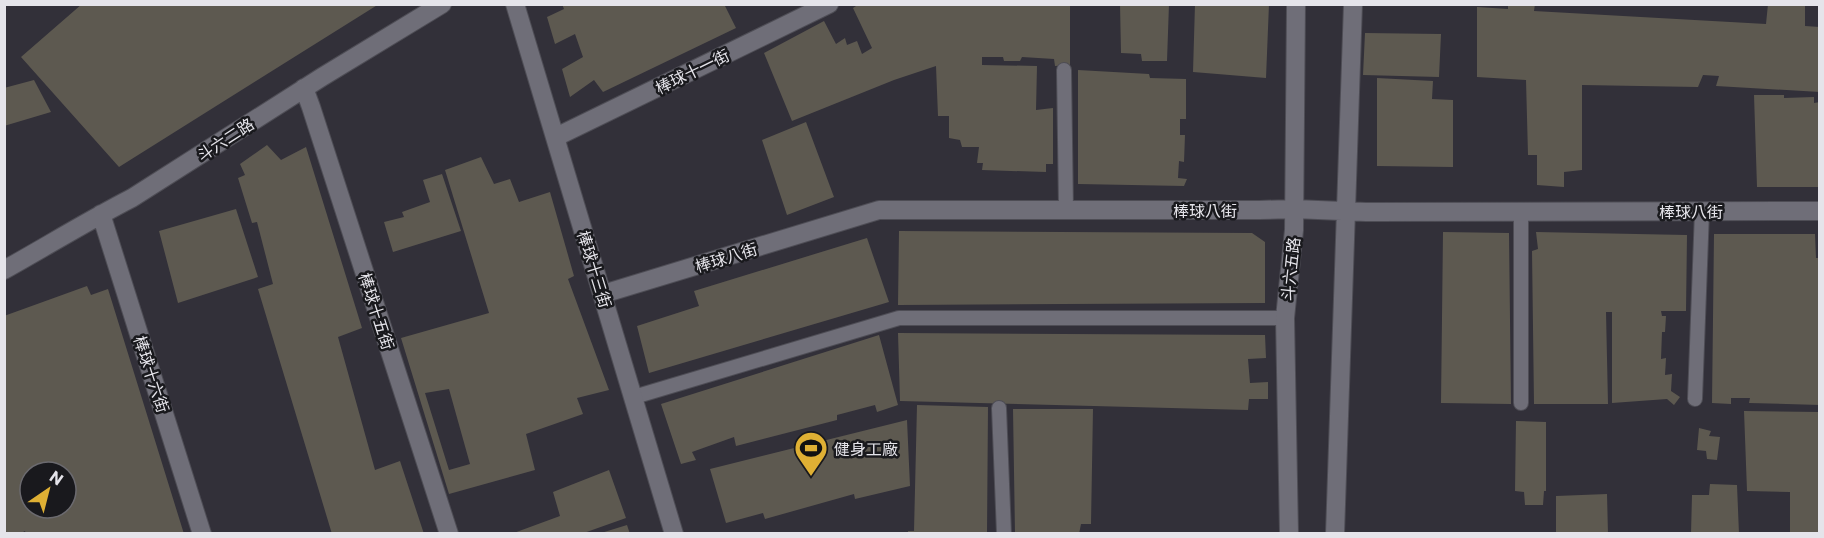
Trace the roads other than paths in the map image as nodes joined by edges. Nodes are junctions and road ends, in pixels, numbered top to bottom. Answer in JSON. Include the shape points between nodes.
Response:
{"nodes":[{"id":1,"x":442,"y":4,"type":"edge"},
{"id":2,"x":515,"y":4,"type":"edge"},
{"id":3,"x":829,"y":4,"type":"edge"},
{"id":4,"x":1296,"y":4,"type":"edge"},
{"id":5,"x":1353,"y":4,"type":"edge"},
{"id":6,"x":1064,"y":70,"type":"dead end"},
{"id":7,"x":304,"y":88,"type":"junction"},
{"id":8,"x":555,"y":137,"type":"junction"},
{"id":9,"x":1294,"y":209,"type":"junction"},
{"id":10,"x":1066,"y":210,"type":"junction"},
{"id":11,"x":1345,"y":211,"type":"junction"},
{"id":12,"x":1521,"y":211,"type":"junction"},
{"id":13,"x":1820,"y":211,"type":"edge"},
{"id":14,"x":1702,"y":212,"type":"junction"},
{"id":15,"x":101,"y":214,"type":"junction"},
{"id":16,"x":4,"y":270,"type":"edge"},
{"id":17,"x":603,"y":294,"type":"junction"},
{"id":18,"x":1285,"y":318,"type":"junction"},
{"id":19,"x":633,"y":397,"type":"junction"},
{"id":20,"x":1695,"y":399,"type":"dead end"},
{"id":21,"x":1521,"y":403,"type":"dead end"},
{"id":22,"x":999,"y":408,"type":"dead end"},
{"id":23,"x":202,"y":534,"type":"edge"},
{"id":24,"x":449,"y":534,"type":"edge"},
{"id":25,"x":674,"y":534,"type":"edge"},
{"id":26,"x":1004,"y":534,"type":"edge"},
{"id":27,"x":1289,"y":534,"type":"edge"},
{"id":28,"x":1335,"y":534,"type":"edge"}],
"edges":[{"from":1,"to":7,"type":"street","name":"斗六二路"},
{"from":2,"to":8,"type":"street","name":"棒球十三街"},
{"from":3,"to":8,"type":"street","name":"棒球十一街"},
{"from":4,"to":9,"type":"street","name":"斗六五路"},
{"from":5,"to":11,"type":"street"},
{"from":6,"to":10,"type":"lane"},
{"from":7,"to":15,"type":"street","name":"斗六二路"},
{"from":7,"to":24,"type":"street","name":"棒球十五街"},
{"from":8,"to":17,"type":"street","name":"棒球十三街"},
{"from":9,"to":10,"type":"street","name":"棒球八街"},
{"from":9,"to":11,"type":"street","name":"棒球八街"},
{"from":9,"to":18,"type":"street","name":"斗六五路"},
{"from":10,"to":17,"type":"street","name":"棒球八街","via":[[879,210]]},
{"from":11,"to":12,"type":"street","name":"棒球八街"},
{"from":11,"to":28,"type":"street"},
{"from":12,"to":14,"type":"street","name":"棒球八街"},
{"from":12,"to":21,"type":"lane"},
{"from":13,"to":14,"type":"street","name":"棒球八街"},
{"from":14,"to":20,"type":"lane"},
{"from":15,"to":16,"type":"street","name":"斗六二路"},
{"from":15,"to":23,"type":"street","name":"棒球十六街"},
{"from":17,"to":19,"type":"street","name":"棒球十三街"},
{"from":18,"to":19,"type":"lane","via":[[899,318]]},
{"from":18,"to":27,"type":"street","name":"斗六五路"},
{"from":19,"to":25,"type":"street","name":"棒球十三街"},
{"from":22,"to":26,"type":"lane"}]}
